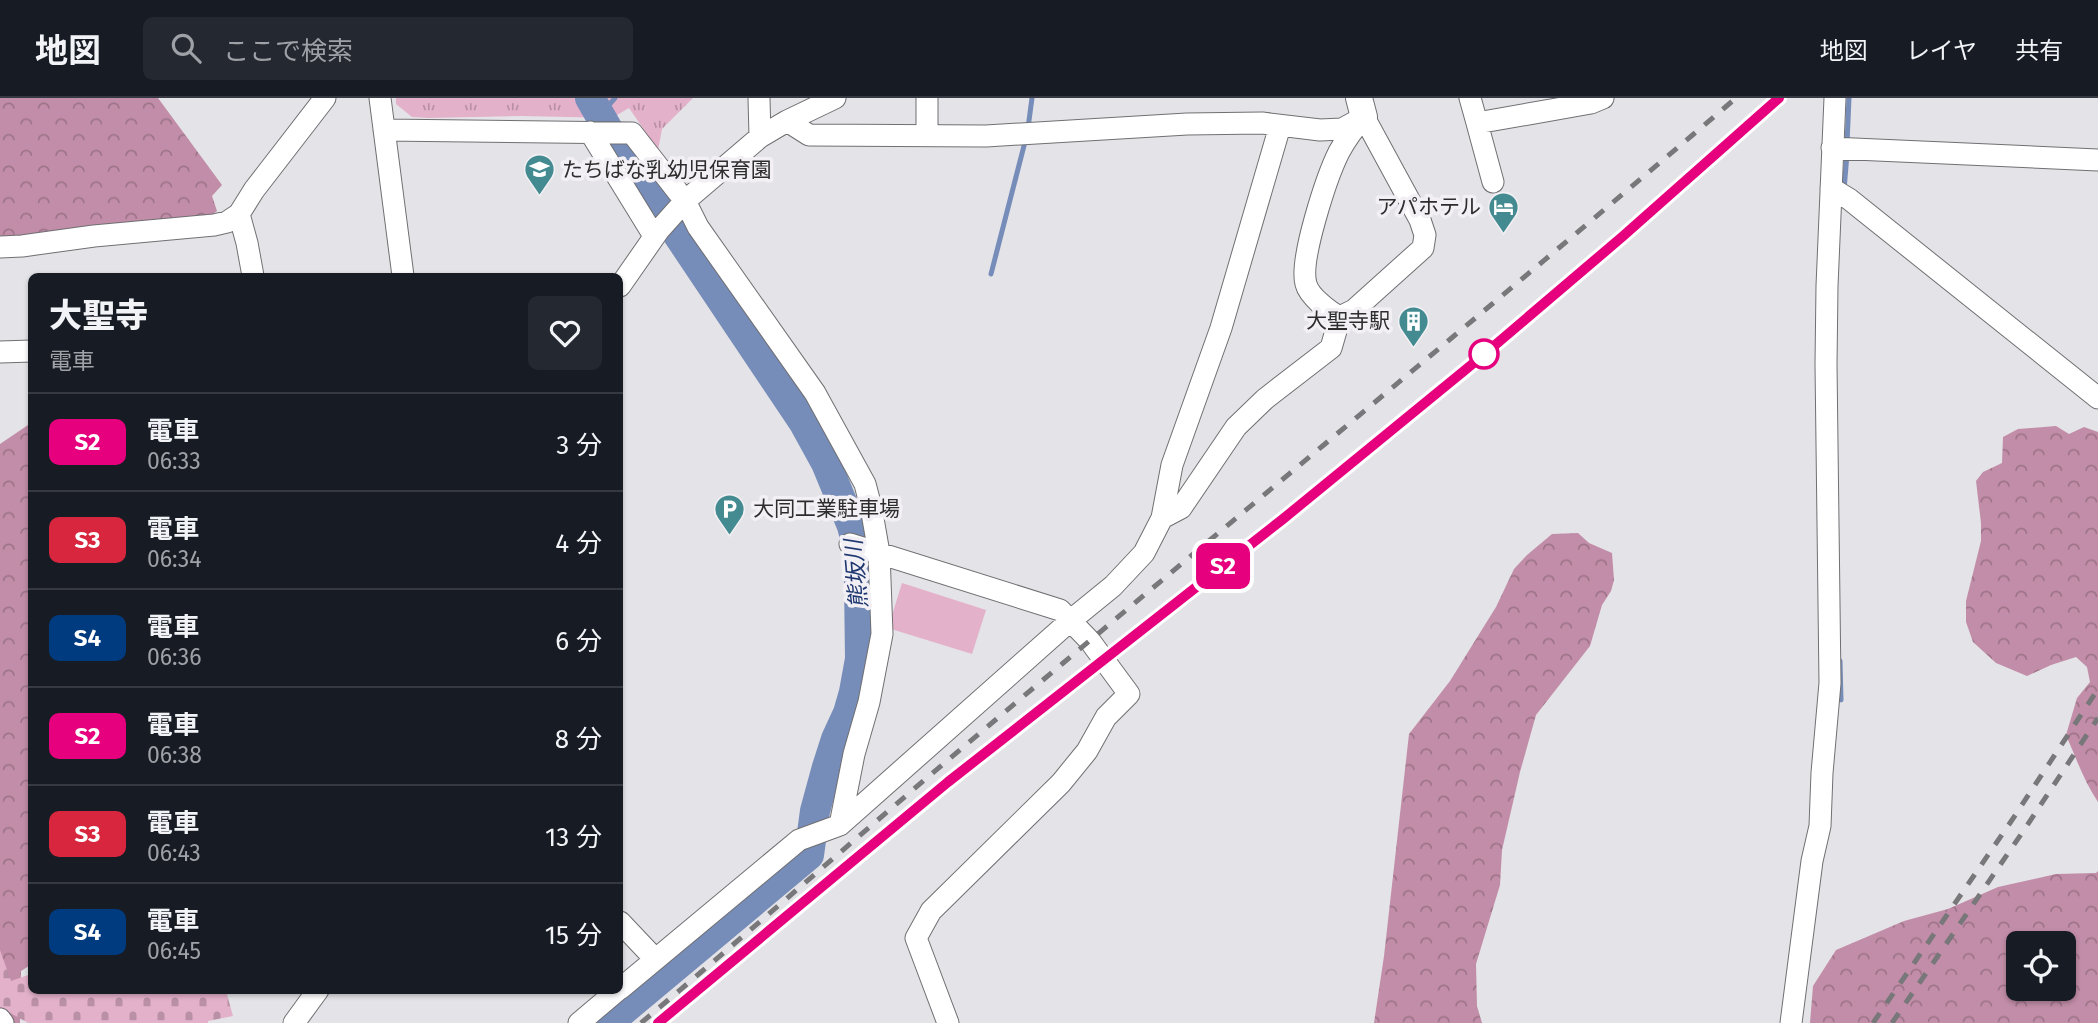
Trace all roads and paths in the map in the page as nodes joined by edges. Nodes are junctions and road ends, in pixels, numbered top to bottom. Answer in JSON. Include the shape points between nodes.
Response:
{"nodes":[{"id":1,"x":325,"y":98,"type":"edge"},
{"id":2,"x":380,"y":98,"type":"edge"},
{"id":3,"x":759,"y":98,"type":"edge"},
{"id":4,"x":835,"y":98,"type":"edge"},
{"id":5,"x":927,"y":98,"type":"edge"},
{"id":6,"x":1470,"y":98,"type":"edge"},
{"id":7,"x":1603,"y":98,"type":"edge"},
{"id":8,"x":1835,"y":98,"type":"edge"},
{"id":9,"x":1362,"y":107,"type":"edge"},
{"id":10,"x":786,"y":121,"type":"junction"},
{"id":11,"x":1477,"y":123,"type":"junction"},
{"id":12,"x":1280,"y":126,"type":"junction"},
{"id":13,"x":384,"y":130,"type":"junction"},
{"id":14,"x":593,"y":132,"type":"junction"},
{"id":15,"x":928,"y":135,"type":"junction"},
{"id":16,"x":760,"y":137,"type":"junction"},
{"id":17,"x":1832,"y":148,"type":"junction"},
{"id":18,"x":2098,"y":160,"type":"edge"},
{"id":19,"x":1493,"y":182,"type":"dead end"},
{"id":20,"x":1831,"y":188,"type":"junction"},
{"id":21,"x":685,"y":201,"type":"junction"},
{"id":22,"x":239,"y":214,"type":"junction"},
{"id":23,"x":657,"y":233,"type":"junction"},
{"id":24,"x":0,"y":247,"type":"edge"},
{"id":25,"x":252,"y":273,"type":"edge"},
{"id":26,"x":403,"y":273,"type":"edge"},
{"id":27,"x":623,"y":282,"type":"edge"},
{"id":28,"x":1340,"y":317,"type":"junction"},
{"id":29,"x":28,"y":351,"type":"edge"},
{"id":30,"x":0,"y":352,"type":"edge"},
{"id":31,"x":2098,"y":398,"type":"edge"},
{"id":32,"x":1162,"y":518,"type":"junction"},
{"id":33,"x":850,"y":544,"type":"dead end"},
{"id":34,"x":879,"y":553,"type":"junction"},
{"id":35,"x":1069,"y":621,"type":"junction"},
{"id":36,"x":835,"y":826,"type":"junction"},
{"id":37,"x":623,"y":925,"type":"edge"},
{"id":38,"x":655,"y":959,"type":"junction"},
{"id":39,"x":623,"y":987,"type":"edge"},
{"id":40,"x":315,"y":994,"type":"edge"},
{"id":41,"x":614,"y":994,"type":"edge"},
{"id":42,"x":294,"y":1023,"type":"edge"},
{"id":43,"x":579,"y":1023,"type":"edge"},
{"id":44,"x":948,"y":1023,"type":"edge"},
{"id":45,"x":1791,"y":1023,"type":"edge"}],
"edges":[{"from":1,"to":22,"type":"street"},
{"from":2,"to":13,"type":"street"},
{"from":3,"to":16,"type":"street"},
{"from":4,"to":10,"type":"street"},
{"from":5,"to":15,"type":"street"},
{"from":6,"to":11,"type":"street"},
{"from":7,"to":11,"type":"street"},
{"from":8,"to":17,"type":"street"},
{"from":9,"to":12,"type":"street","via":[[1342,129]]},
{"from":9,"to":28,"type":"street","via":[[1337,155],[1305,261],[1306,287],[1329,312]]},
{"from":9,"to":28,"type":"street","via":[[1425,235],[1423,248],[1354,310]]},
{"from":10,"to":15,"type":"street","via":[[809,135]]},
{"from":10,"to":16,"type":"street"},
{"from":11,"to":19,"type":"street"},
{"from":12,"to":15,"type":"street","via":[[1187,124]]},
{"from":12,"to":32,"type":"street","via":[[1221,328],[1172,465]]},
{"from":13,"to":14,"type":"street"},
{"from":13,"to":26,"type":"street"},
{"from":14,"to":21,"type":"street","via":[[632,133]]},
{"from":14,"to":23,"type":"street"},
{"from":16,"to":21,"type":"street"},
{"from":17,"to":18,"type":"street"},
{"from":17,"to":20,"type":"street"},
{"from":20,"to":31,"type":"street"},
{"from":20,"to":45,"type":"street","via":[[1826,364],[1830,683],[1820,826]]},
{"from":21,"to":23,"type":"street"},
{"from":21,"to":34,"type":"street","via":[[834,427],[865,484]]},
{"from":22,"to":24,"type":"street","via":[[214,225]]},
{"from":22,"to":25,"type":"street"},
{"from":23,"to":27,"type":"street"},
{"from":28,"to":32,"type":"street","via":[[1331,348],[1237,427],[1181,508]]},
{"from":29,"to":30,"type":"street"},
{"from":32,"to":35,"type":"street","via":[[1144,553],[1113,586]]},
{"from":33,"to":34,"type":"street"},
{"from":34,"to":35,"type":"street","via":[[1060,610]]},
{"from":34,"to":36,"type":"street","via":[[882,634],[869,702]]},
{"from":35,"to":36,"type":"street"},
{"from":35,"to":44,"type":"street","via":[[1105,659],[1129,694],[1106,717],[1061,783],[931,911],[916,938]]},
{"from":36,"to":38,"type":"street","via":[[799,840]]},
{"from":37,"to":38,"type":"street"},
{"from":38,"to":39,"type":"street"},
{"from":40,"to":42,"type":"street"},
{"from":41,"to":43,"type":"street"}]}
